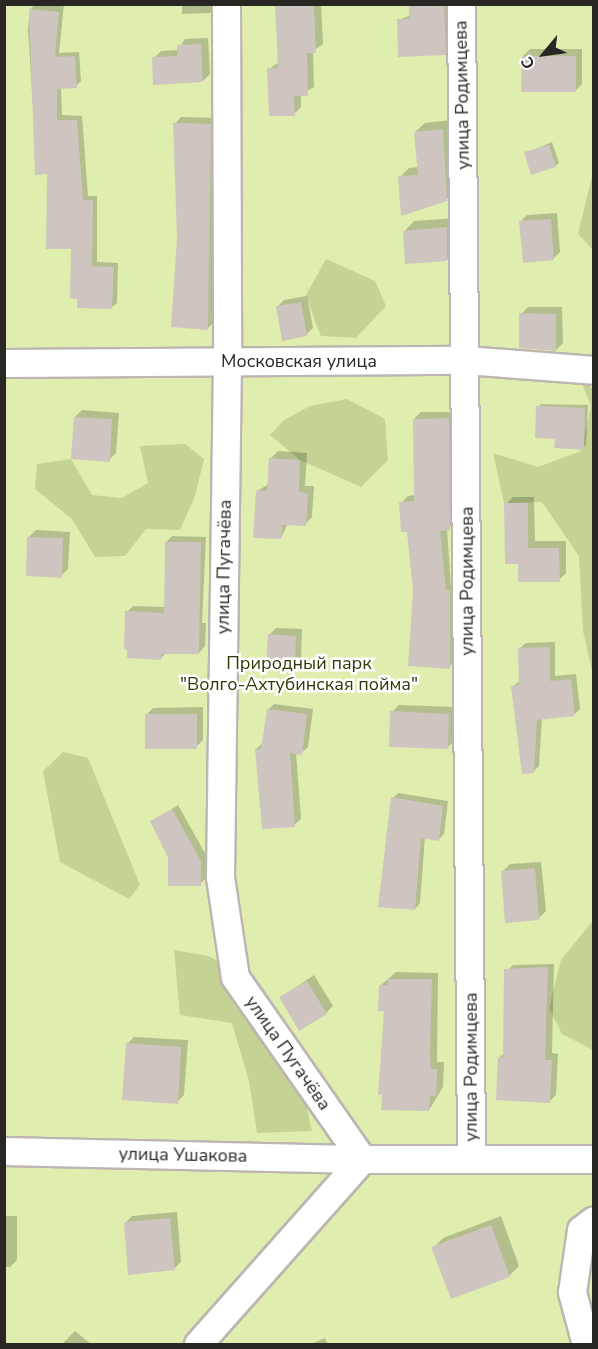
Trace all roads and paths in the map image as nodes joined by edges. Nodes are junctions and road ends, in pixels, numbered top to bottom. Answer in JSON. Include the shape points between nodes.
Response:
{"nodes":[{"id":1,"x":226,"y":4,"type":"edge"},
{"id":2,"x":462,"y":4,"type":"edge"},
{"id":3,"x":465,"y":360,"type":"junction"},
{"id":4,"x":227,"y":362,"type":"junction"},
{"id":5,"x":4,"y":363,"type":"edge"},
{"id":6,"x":594,"y":370,"type":"edge"},
{"id":7,"x":4,"y":1151,"type":"edge"},
{"id":8,"x":471,"y":1158,"type":"junction"},
{"id":9,"x":362,"y":1159,"type":"junction"},
{"id":10,"x":594,"y":1159,"type":"edge"},
{"id":11,"x":594,"y":1220,"type":"edge"},
{"id":12,"x":198,"y":1344,"type":"edge"},
{"id":13,"x":586,"y":1344,"type":"edge"}],
"edges":[{"from":1,"to":4,"type":"street","name":"улица Пугачёва"},
{"from":2,"to":3,"type":"street","name":"улица Родимцева"},
{"from":3,"to":4,"type":"street","name":"Московская улица"},
{"from":3,"to":6,"type":"street","name":"Московская улица"},
{"from":3,"to":8,"type":"street","name":"улица Родимцева"},
{"from":4,"to":5,"type":"street","name":"Московская улица"},
{"from":4,"to":9,"type":"street","name":"улица Пугачёва","via":[[220,877],[235,977]]},
{"from":7,"to":9,"type":"street","name":"улица Ушакова"},
{"from":8,"to":9,"type":"street"},
{"from":8,"to":10,"type":"street"},
{"from":9,"to":12,"type":"street"},
{"from":11,"to":13,"type":"street","via":[[581,1230],[572,1292]]}]}
